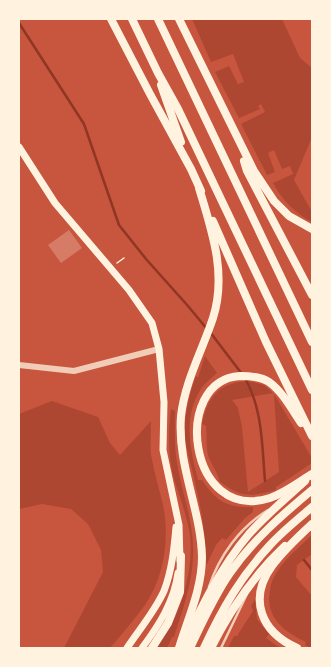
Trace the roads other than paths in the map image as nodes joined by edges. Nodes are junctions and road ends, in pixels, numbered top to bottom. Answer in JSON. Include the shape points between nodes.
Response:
{"nodes":[{"id":1,"x":111,"y":19,"type":"edge"},
{"id":2,"x":132,"y":19,"type":"edge"},
{"id":3,"x":158,"y":19,"type":"edge"},
{"id":4,"x":179,"y":19,"type":"edge"},
{"id":5,"x":158,"y":73,"type":"junction"},
{"id":6,"x":230,"y":125,"type":"junction"},
{"id":7,"x":19,"y":147,"type":"edge"},
{"id":8,"x":191,"y":169,"type":"junction"},
{"id":9,"x":199,"y":188,"type":"junction"},
{"id":10,"x":312,"y":229,"type":"edge"},
{"id":11,"x":312,"y":295,"type":"edge"},
{"id":12,"x":312,"y":342,"type":"edge"},
{"id":13,"x":159,"y":349,"type":"junction"},
{"id":14,"x":19,"y":365,"type":"edge"},
{"id":15,"x":312,"y":390,"type":"edge"},
{"id":16,"x":312,"y":437,"type":"edge"},
{"id":17,"x":312,"y":475,"type":"edge"},
{"id":18,"x":312,"y":490,"type":"edge"},
{"id":19,"x":171,"y":491,"type":"junction"},
{"id":20,"x":283,"y":496,"type":"junction"},
{"id":21,"x":312,"y":507,"type":"edge"},
{"id":22,"x":312,"y":523,"type":"edge"},
{"id":23,"x":181,"y":556,"type":"junction"},
{"id":24,"x":252,"y":581,"type":"junction"},
{"id":25,"x":127,"y":648,"type":"edge"},
{"id":26,"x":142,"y":648,"type":"edge"},
{"id":27,"x":152,"y":648,"type":"edge"},
{"id":28,"x":179,"y":648,"type":"edge"},
{"id":29,"x":182,"y":648,"type":"edge"},
{"id":30,"x":190,"y":648,"type":"edge"},
{"id":31,"x":204,"y":648,"type":"edge"},
{"id":32,"x":210,"y":648,"type":"edge"},
{"id":33,"x":221,"y":648,"type":"edge"},
{"id":34,"x":296,"y":648,"type":"edge"}],
"edges":[{"from":1,"to":8,"type":"main road"},
{"from":2,"to":5,"type":"main road"},
{"from":3,"to":12,"type":"main road"},
{"from":4,"to":6,"type":"main road"},
{"from":5,"to":8,"type":"main road"},
{"from":5,"to":15,"type":"main road","via":[[182,116]]},
{"from":6,"to":10,"type":"main road","via":[[254,171],[274,201],[290,216]]},
{"from":6,"to":11,"type":"main road","via":[[247,171]]},
{"from":7,"to":13,"type":"main road","via":[[55,203],[138,302],[152,323]]},
{"from":8,"to":9,"type":"main road"},
{"from":9,"to":16,"type":"main road","via":[[266,342]]},
{"from":9,"to":28,"type":"main road","via":[[216,246],[219,280],[215,309],[185,392],[182,416],[181,437],[185,468],[202,557],[196,595]]},
{"from":13,"to":14,"type":"street","via":[[74,371]]},
{"from":13,"to":19,"type":"main road","via":[[164,402],[163,450]]},
{"from":16,"to":20,"type":"main road","via":[[269,382],[248,376],[225,380],[215,386],[202,404],[197,431],[199,454],[200,462],[210,480],[222,492],[237,499],[249,501]]},
{"from":17,"to":20,"type":"main road"},
{"from":18,"to":30,"type":"main road","via":[[282,515],[230,572]]},
{"from":19,"to":23,"type":"main road","via":[[180,525]]},
{"from":19,"to":25,"type":"main road","via":[[176,525],[168,576],[157,604]]},
{"from":20,"to":29,"type":"main road","via":[[259,519],[216,581]]},
{"from":21,"to":31,"type":"main road","via":[[271,544],[245,576],[219,616]]},
{"from":22,"to":24,"type":"main road","via":[[267,562]]},
{"from":22,"to":34,"type":"main road","via":[[272,566],[262,585],[260,596],[261,611],[267,626],[277,637]]},
{"from":23,"to":26,"type":"main road","via":[[168,608]]},
{"from":23,"to":27,"type":"main road","via":[[180,592],[168,623]]},
{"from":24,"to":32,"type":"main road"},
{"from":24,"to":33,"type":"lane"}]}
